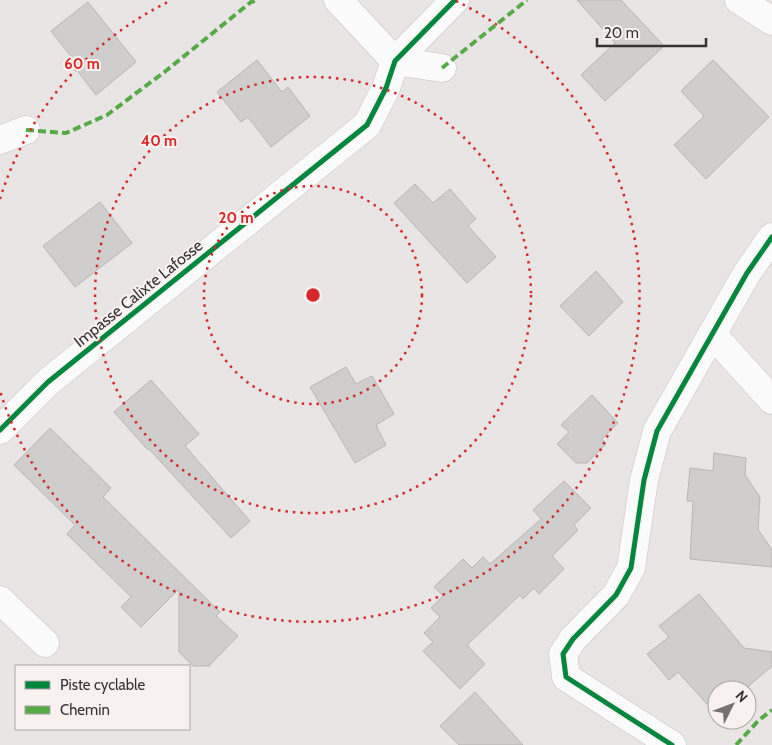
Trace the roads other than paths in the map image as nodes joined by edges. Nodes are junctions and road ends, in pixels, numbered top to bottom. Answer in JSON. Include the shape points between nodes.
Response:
{"nodes":[{"id":1,"x":338,"y":0,"type":"edge"},
{"id":2,"x":455,"y":0,"type":"edge"},
{"id":3,"x":739,"y":0,"type":"edge"},
{"id":4,"x":772,"y":21,"type":"edge"},
{"id":5,"x":394,"y":61,"type":"junction"},
{"id":6,"x":442,"y":68,"type":"dead end"},
{"id":7,"x":26,"y":130,"type":"dead end"},
{"id":8,"x":0,"y":140,"type":"edge"},
{"id":9,"x":772,"y":237,"type":"edge"},
{"id":10,"x":712,"y":334,"type":"junction"},
{"id":11,"x":772,"y":400,"type":"edge"},
{"id":12,"x":0,"y":430,"type":"edge"},
{"id":13,"x":0,"y":600,"type":"edge"},
{"id":14,"x":45,"y":643,"type":"dead end"},
{"id":15,"x":672,"y":745,"type":"edge"}],
"edges":[{"from":1,"to":5,"type":"street"},
{"from":2,"to":5,"type":"street"},
{"from":3,"to":4,"type":"street"},
{"from":5,"to":6,"type":"street"},
{"from":5,"to":12,"type":"street","name":"Impasse Calixte Lafosse","via":[[386,88],[367,126],[48,382]]},
{"from":7,"to":8,"type":"street"},
{"from":9,"to":10,"type":"street"},
{"from":10,"to":11,"type":"street"},
{"from":10,"to":15,"type":"street","via":[[656,431],[644,480],[631,568],[616,595],[562,654],[566,677]]},
{"from":13,"to":14,"type":"street"}]}
